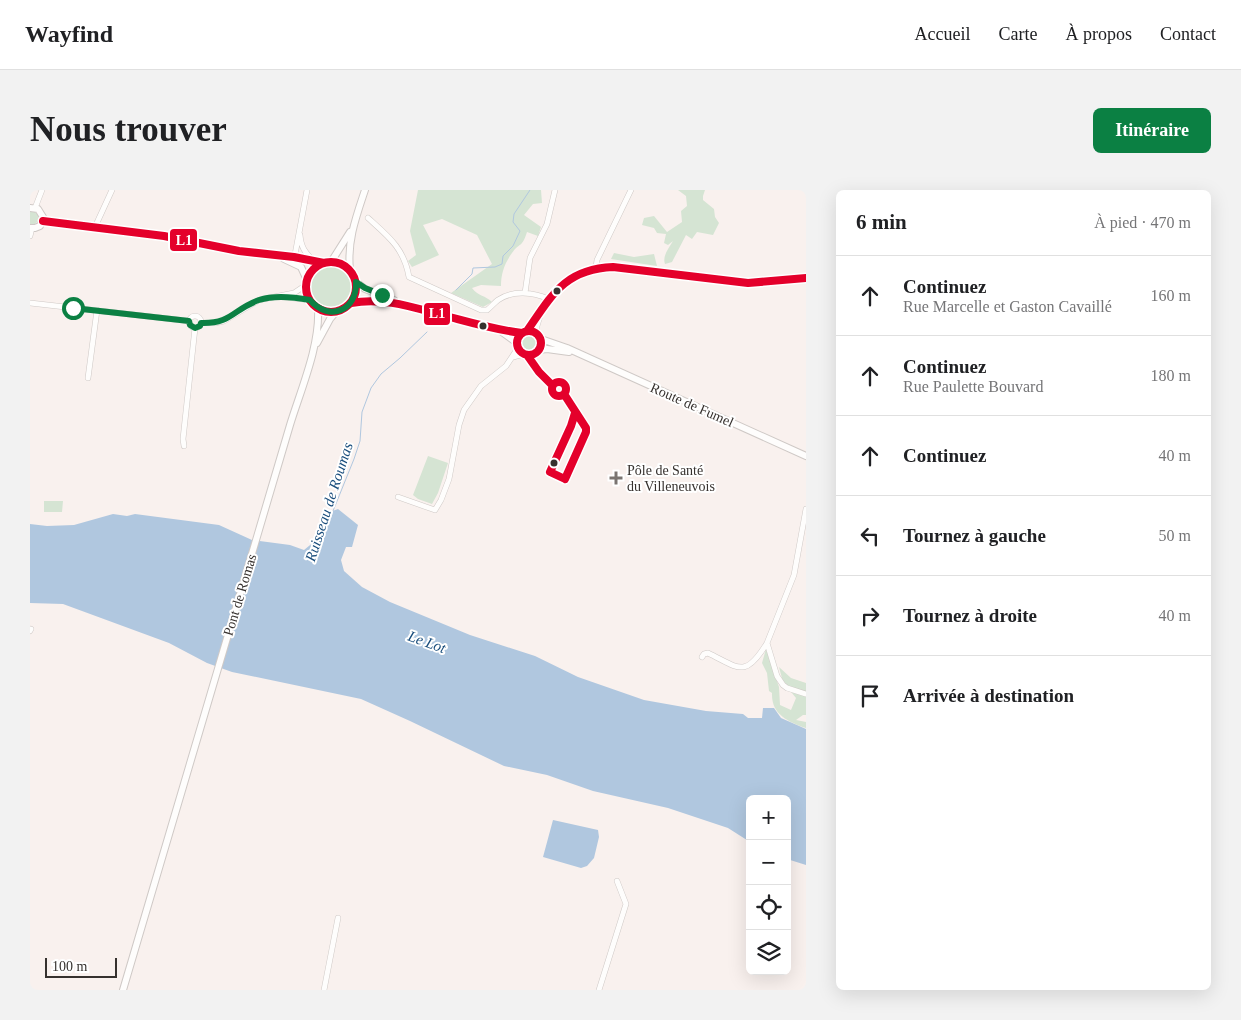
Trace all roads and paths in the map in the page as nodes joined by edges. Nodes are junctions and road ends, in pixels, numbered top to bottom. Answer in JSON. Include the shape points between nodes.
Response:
{"nodes":[{"id":1,"x":42,"y":190,"type":"edge"},
{"id":2,"x":112,"y":190,"type":"edge"},
{"id":3,"x":307,"y":190,"type":"edge"},
{"id":4,"x":365,"y":190,"type":"edge"},
{"id":5,"x":555,"y":190,"type":"edge"},
{"id":6,"x":631,"y":190,"type":"edge"},
{"id":7,"x":32,"y":208,"type":"edge"},
{"id":8,"x":368,"y":218,"type":"dead end"},
{"id":9,"x":43,"y":221,"type":"junction"},
{"id":10,"x":95,"y":227,"type":"junction"},
{"id":11,"x":31,"y":228,"type":"edge"},
{"id":12,"x":352,"y":229,"type":"junction"},
{"id":13,"x":299,"y":230,"type":"junction"},
{"id":14,"x":30,"y":236,"type":"edge"},
{"id":15,"x":294,"y":260,"type":"junction"},
{"id":16,"x":314,"y":261,"type":"junction"},
{"id":17,"x":328,"y":262,"type":"junction"},
{"id":18,"x":596,"y":267,"type":"junction"},
{"id":19,"x":350,"y":270,"type":"junction"},
{"id":20,"x":806,"y":278,"type":"edge"},
{"id":21,"x":356,"y":282,"type":"junction"},
{"id":22,"x":307,"y":283,"type":"junction"},
{"id":23,"x":525,"y":293,"type":"junction"},
{"id":24,"x":278,"y":297,"type":"junction"},
{"id":25,"x":548,"y":299,"type":"junction"},
{"id":26,"x":310,"y":300,"type":"junction"},
{"id":27,"x":351,"y":302,"type":"junction"},
{"id":28,"x":30,"y":303,"type":"edge"},
{"id":29,"x":404,"y":304,"type":"junction"},
{"id":30,"x":543,"y":308,"type":"junction"},
{"id":31,"x":318,"y":309,"type":"junction"},
{"id":32,"x":96,"y":310,"type":"junction"},
{"id":33,"x":336,"y":312,"type":"junction"},
{"id":34,"x":189,"y":321,"type":"junction"},
{"id":35,"x":201,"y":323,"type":"junction"},
{"id":36,"x":195,"y":328,"type":"junction"},
{"id":37,"x":494,"y":328,"type":"junction"},
{"id":38,"x":525,"y":332,"type":"junction"},
{"id":39,"x":539,"y":337,"type":"junction"},
{"id":40,"x":518,"y":346,"type":"junction"},
{"id":41,"x":313,"y":350,"type":"junction"},
{"id":42,"x":539,"y":350,"type":"junction"},
{"id":43,"x":524,"y":354,"type":"junction"},
{"id":44,"x":577,"y":354,"type":"junction"},
{"id":45,"x":513,"y":357,"type":"junction"},
{"id":46,"x":88,"y":378,"type":"dead end"},
{"id":47,"x":184,"y":446,"type":"dead end"},
{"id":48,"x":806,"y":456,"type":"edge"},
{"id":49,"x":398,"y":498,"type":"dead end"},
{"id":50,"x":806,"y":509,"type":"edge"},
{"id":51,"x":767,"y":643,"type":"junction"},
{"id":52,"x":702,"y":657,"type":"dead end"},
{"id":53,"x":806,"y":694,"type":"edge"},
{"id":54,"x":617,"y":881,"type":"dead end"},
{"id":55,"x":338,"y":918,"type":"dead end"},
{"id":56,"x":123,"y":990,"type":"edge"},
{"id":57,"x":324,"y":990,"type":"edge"},
{"id":58,"x":599,"y":990,"type":"edge"}],
"edges":[{"from":1,"to":7,"type":"street"},
{"from":2,"to":10,"type":"street"},
{"from":3,"to":13,"type":"street"},
{"from":4,"to":12,"type":"main road"},
{"from":5,"to":23,"type":"street","via":[[547,224],[530,258]]},
{"from":6,"to":18,"type":"street"},
{"from":7,"to":9,"type":"main road","via":[[42,214]]},
{"from":8,"to":23,"type":"street","via":[[399,249],[409,277],[481,310],[487,310],[501,298]]},
{"from":9,"to":10,"type":"main road"},
{"from":9,"to":11,"type":"main road"},
{"from":10,"to":15,"type":"main road"},
{"from":11,"to":14,"type":"street"},
{"from":12,"to":17,"type":"main road"},
{"from":12,"to":19,"type":"main road","via":[[348,253]]},
{"from":13,"to":15,"type":"street"},
{"from":13,"to":16,"type":"street","via":[[302,247]]},
{"from":15,"to":16,"type":"main road"},
{"from":15,"to":22,"type":"main road","via":[[301,267]]},
{"from":16,"to":17,"type":"main road"},
{"from":17,"to":19,"type":"main road"},
{"from":17,"to":22,"type":"main road","via":[[313,270]]},
{"from":18,"to":20,"type":"street","via":[[748,283]]},
{"from":18,"to":25,"type":"street","via":[[564,282]]},
{"from":19,"to":21,"type":"main road"},
{"from":21,"to":27,"type":"main road"},
{"from":21,"to":29,"type":"main road"},
{"from":22,"to":24,"type":"street"},
{"from":22,"to":26,"type":"main road"},
{"from":23,"to":25,"type":"street"},
{"from":24,"to":26,"type":"street"},
{"from":24,"to":35,"type":"street","via":[[258,300],[224,321]]},
{"from":25,"to":30,"type":"street"},
{"from":26,"to":31,"type":"main road"},
{"from":27,"to":29,"type":"main road","via":[[372,300]]},
{"from":27,"to":33,"type":"main road"},
{"from":28,"to":32,"type":"street"},
{"from":29,"to":37,"type":"main road"},
{"from":30,"to":38,"type":"street"},
{"from":30,"to":39,"type":"street","via":[[537,326]]},
{"from":31,"to":33,"type":"main road"},
{"from":31,"to":41,"type":"main road","via":[[319,323]]},
{"from":32,"to":34,"type":"street"},
{"from":32,"to":46,"type":"street"},
{"from":33,"to":41,"type":"main road"},
{"from":34,"to":35,"type":"street","via":[[196,316]]},
{"from":34,"to":36,"type":"street"},
{"from":35,"to":36,"type":"street"},
{"from":36,"to":47,"type":"street"},
{"from":37,"to":38,"type":"main road"},
{"from":37,"to":40,"type":"main road"},
{"from":38,"to":39,"type":"main road"},
{"from":38,"to":40,"type":"main road","via":[[518,337]]},
{"from":39,"to":42,"type":"main road"},
{"from":39,"to":44,"type":"main road","name":"Route de Fumel"},
{"from":40,"to":43,"type":"main road"},
{"from":40,"to":45,"type":"street"},
{"from":41,"to":56,"type":"main road","name":"Pont de Romas"},
{"from":42,"to":43,"type":"main road"},
{"from":42,"to":44,"type":"main road","name":"Route de Fumel"},
{"from":43,"to":45,"type":"street"},
{"from":44,"to":48,"type":"main road","name":"Route de Fumel"},
{"from":45,"to":49,"type":"street","via":[[481,386],[464,410],[449,479],[434,510]]},
{"from":50,"to":51,"type":"street","via":[[794,576]]},
{"from":51,"to":52,"type":"street","via":[[754,662],[744,667],[732,666],[708,653]]},
{"from":51,"to":53,"type":"street","via":[[783,685]]},
{"from":54,"to":58,"type":"street","via":[[626,904]]},
{"from":55,"to":57,"type":"street"}]}
